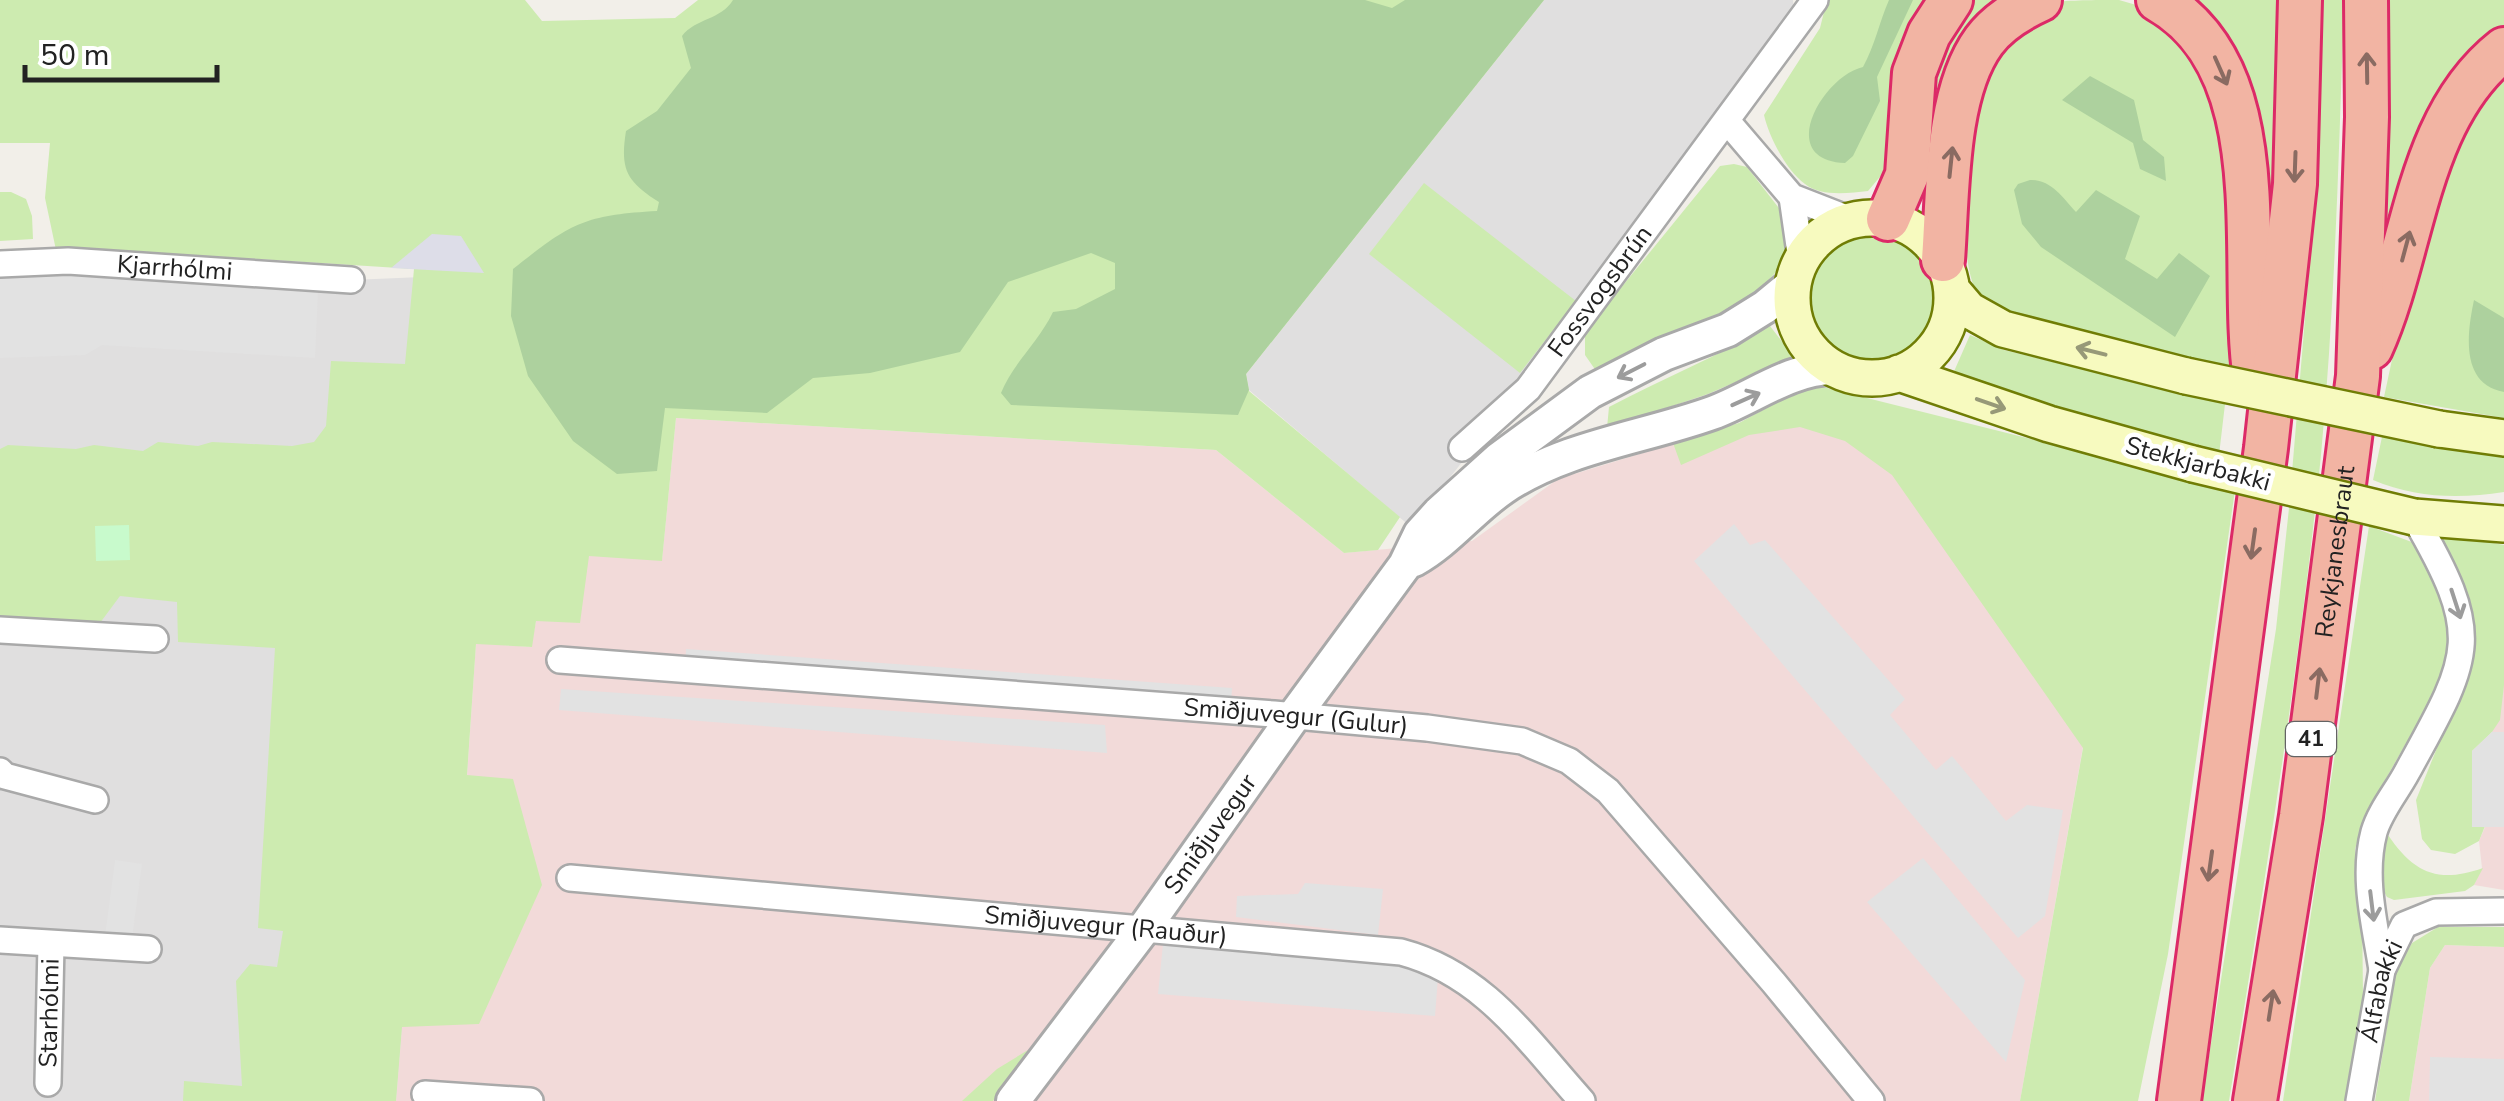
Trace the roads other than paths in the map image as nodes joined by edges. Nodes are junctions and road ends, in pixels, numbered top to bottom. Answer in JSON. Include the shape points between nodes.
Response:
{"nodes":[{"id":1,"x":1816,"y":0,"type":"edge"},
{"id":2,"x":1951,"y":0,"type":"edge"},
{"id":3,"x":2040,"y":0,"type":"edge"},
{"id":4,"x":2158,"y":0,"type":"edge"},
{"id":5,"x":2300,"y":0,"type":"edge"},
{"id":6,"x":2366,"y":0,"type":"edge"},
{"id":7,"x":2504,"y":49,"type":"edge"},
{"id":8,"x":1727,"y":122,"type":"junction"},
{"id":9,"x":1792,"y":197,"type":"junction"},
{"id":10,"x":1870,"y":220,"type":"junction"},
{"id":11,"x":0,"y":264,"type":"edge"},
{"id":12,"x":1797,"y":272,"type":"junction"},
{"id":13,"x":1947,"y":275,"type":"junction"},
{"id":14,"x":351,"y":280,"type":"dead end"},
{"id":15,"x":1833,"y":368,"type":"junction"},
{"id":16,"x":1899,"y":374,"type":"junction"},
{"id":17,"x":2358,"y":376,"type":"junction"},
{"id":18,"x":2504,"y":438,"type":"edge"},
{"id":19,"x":1462,"y":448,"type":"dead end"},
{"id":20,"x":2266,"y":448,"type":"junction"},
{"id":21,"x":2414,"y":517,"type":"junction"},
{"id":22,"x":2504,"y":524,"type":"edge"},
{"id":23,"x":1406,"y":565,"type":"junction"},
{"id":24,"x":0,"y":630,"type":"edge"},
{"id":25,"x":154,"y":640,"type":"dead end"},
{"id":26,"x":560,"y":660,"type":"dead end"},
{"id":27,"x":1294,"y":716,"type":"junction"},
{"id":28,"x":0,"y":771,"type":"edge"},
{"id":29,"x":95,"y":800,"type":"dead end"},
{"id":30,"x":570,"y":878,"type":"dead end"},
{"id":31,"x":2504,"y":911,"type":"edge"},
{"id":32,"x":1145,"y":927,"type":"junction"},
{"id":33,"x":0,"y":940,"type":"edge"},
{"id":34,"x":51,"y":944,"type":"junction"},
{"id":35,"x":148,"y":949,"type":"dead end"},
{"id":36,"x":2382,"y":970,"type":"junction"},
{"id":37,"x":48,"y":1083,"type":"dead end"},
{"id":38,"x":425,"y":1094,"type":"dead end"},
{"id":39,"x":530,"y":1101,"type":"edge"},
{"id":40,"x":1013,"y":1101,"type":"edge"},
{"id":41,"x":1582,"y":1101,"type":"edge"},
{"id":42,"x":1871,"y":1101,"type":"edge"},
{"id":43,"x":2179,"y":1101,"type":"edge"},
{"id":44,"x":2255,"y":1101,"type":"edge"},
{"id":45,"x":2359,"y":1101,"type":"edge"}],
"edges":[{"from":1,"to":8,"type":"street","name":"Fossvogsbrún"},
{"from":2,"to":10,"type":"highway","via":[[1914,73],[1907,175]]},
{"from":13,"to":3,"type":"highway","one_way":true,"via":[[1955,125],[1972,62],[2004,20]]},
{"from":4,"to":20,"type":"highway","one_way":true,"via":[[2210,48],[2238,123],[2250,233],[2250,344]]},
{"from":5,"to":20,"type":"highway","one_way":true,"via":[[2294,184]]},
{"from":17,"to":6,"type":"highway","name":"Reykjanesbraut","number":"41","one_way":true},
{"from":17,"to":7,"type":"highway","one_way":true,"via":[[2444,127],[2474,78]]},
{"from":8,"to":9,"type":"street"},
{"from":8,"to":19,"type":"street","name":"Fossvogsbrún","via":[[1528,389]]},
{"from":9,"to":10,"type":"street"},
{"from":9,"to":12,"type":"street"},
{"from":10,"to":12,"type":"main road","via":[[1831,229],[1814,242]]},
{"from":10,"to":13,"type":"main road","via":[[1910,227],[1929,241]]},
{"from":11,"to":14,"type":"street","name":"Kjarrhólmi","via":[[68,261]]},
{"from":12,"to":15,"type":"main road","via":[[1792,300],[1799,332]]},
{"from":12,"to":23,"type":"street","name":"Smiðjuvegur","one_way":true,"via":[[1765,307],[1728,330],[1634,368],[1498,459],[1420,534]]},
{"from":13,"to":16,"type":"main road","via":[[1948,325],[1915,366]]},
{"from":18,"to":13,"type":"main road","one_way":true,"bridge":true,"via":[[2186,376],[2004,329],[1969,310]]},
{"from":15,"to":16,"type":"main road","via":[[1865,378]]},
{"from":23,"to":15,"type":"street","name":"Smiðjuvegur","one_way":true,"via":[[1532,472],[1594,446],[1716,411],[1800,372]]},
{"from":16,"to":21,"type":"main road","name":"Stekkjarbakki","one_way":true,"bridge":true,"via":[[2193,464]]},
{"from":44,"to":17,"type":"highway","name":"Reykjanesbraut","number":"41","one_way":true,"via":[[2301,816]]},
{"from":20,"to":43,"type":"highway","one_way":true},
{"from":21,"to":22,"type":"main road","name":"Stekkjarbakki"},
{"from":21,"to":36,"type":"street","one_way":true,"via":[[2439,560],[2464,634],[2447,700],[2375,827],[2368,858]]},
{"from":23,"to":27,"type":"street","name":"Smiðjuvegur"},
{"from":24,"to":25,"type":"street"},
{"from":26,"to":27,"type":"street","name":"Smiðjuvegur (Gulur)"},
{"from":27,"to":32,"type":"street","name":"Smiðjuvegur"},
{"from":27,"to":42,"type":"street","name":"Smiðjuvegur (Gulur)","via":[[1497,736],[1579,768],[1624,809]]},
{"from":28,"to":29,"type":"street"},
{"from":30,"to":32,"type":"street","name":"Smiðjuvegur (Rauður)"},
{"from":31,"to":36,"type":"street","name":"Álfabakki","via":[[2420,916],[2404,925]]},
{"from":32,"to":40,"type":"street","name":"Smiðjuvegur"},
{"from":32,"to":41,"type":"street","name":"Smiðjuvegur (Rauður)","via":[[1401,952],[1445,966],[1481,990]]},
{"from":33,"to":34,"type":"street","name":"Starhólmi"},
{"from":34,"to":35,"type":"street","name":"Starhólmi"},
{"from":34,"to":37,"type":"street","name":"Starhólmi"},
{"from":36,"to":45,"type":"street","name":"Álfabakki"},
{"from":38,"to":39,"type":"street"}]}
